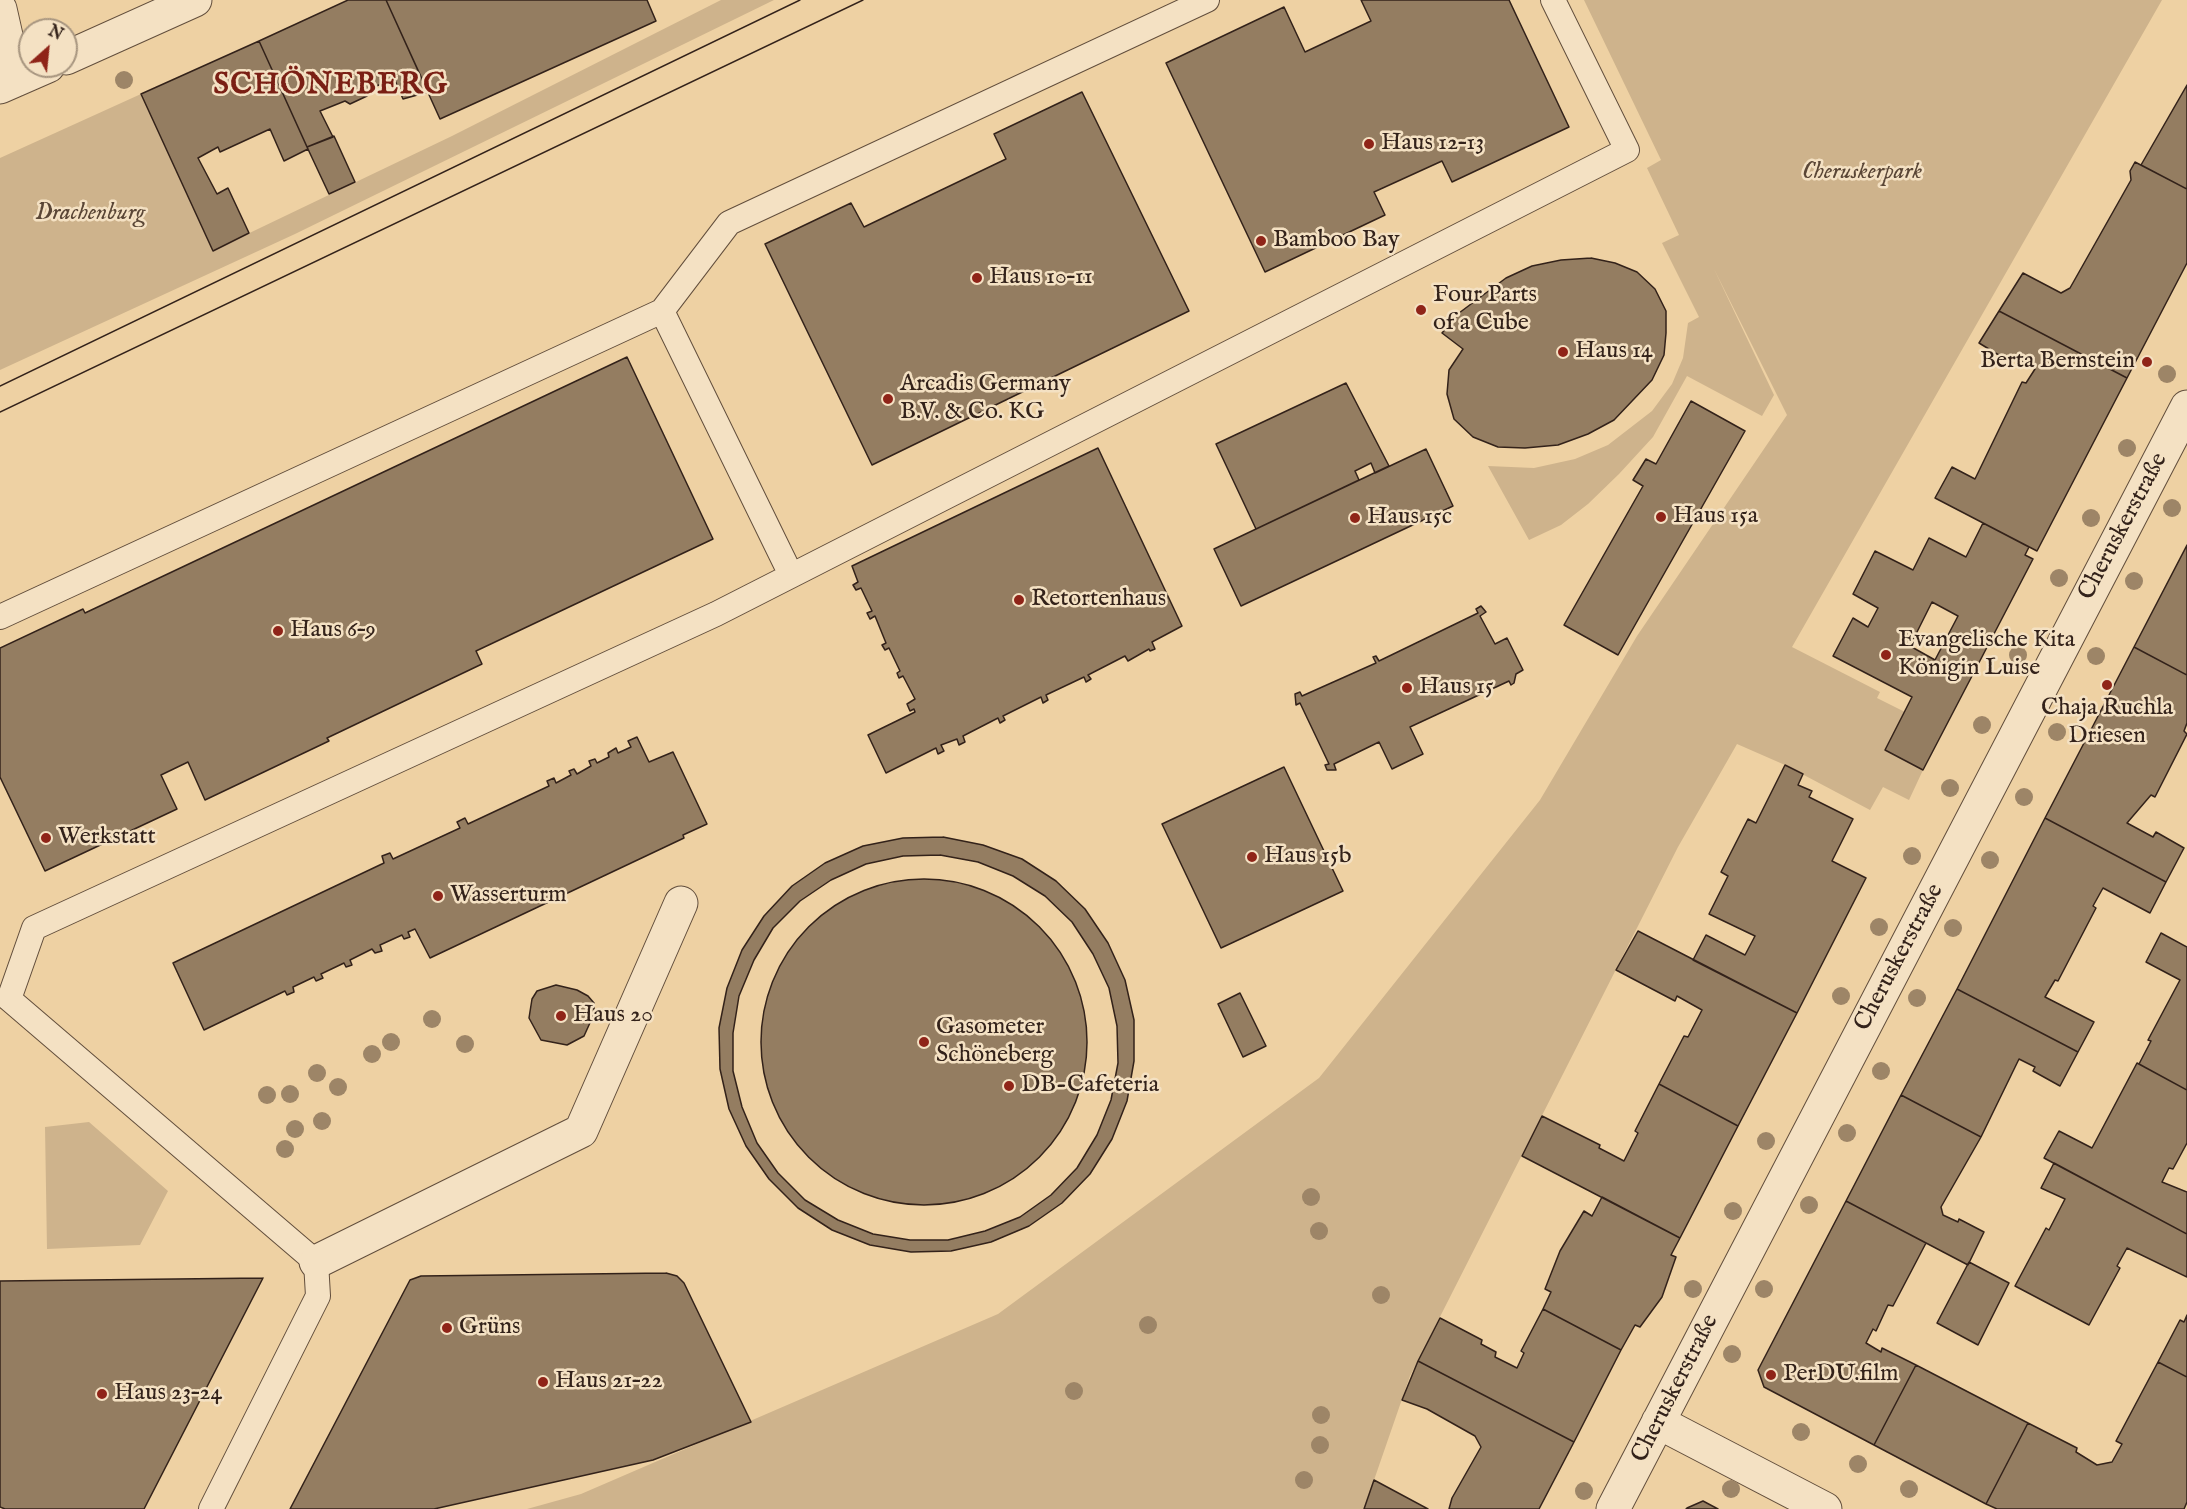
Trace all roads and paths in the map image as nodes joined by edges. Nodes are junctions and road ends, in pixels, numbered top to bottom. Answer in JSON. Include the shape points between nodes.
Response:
{"nodes":[{"id":1,"x":195,"y":0,"type":"edge"},
{"id":2,"x":1207,"y":0,"type":"edge"},
{"id":3,"x":1552,"y":0,"type":"edge"},
{"id":4,"x":0,"y":9,"type":"edge"},
{"id":5,"x":78,"y":53,"type":"edge"},
{"id":6,"x":8,"y":84,"type":"edge"},
{"id":7,"x":662,"y":311,"type":"junction"},
{"id":8,"x":2187,"y":407,"type":"edge"},
{"id":9,"x":791,"y":575,"type":"junction"},
{"id":10,"x":0,"y":616,"type":"edge"},
{"id":11,"x":681,"y":903,"type":"dead end"},
{"id":12,"x":316,"y":1262,"type":"junction"},
{"id":13,"x":1658,"y":1422,"type":"junction"},
{"id":14,"x":212,"y":1509,"type":"edge"},
{"id":15,"x":1613,"y":1509,"type":"edge"},
{"id":16,"x":1825,"y":1509,"type":"edge"}],
"edges":[{"from":1,"to":5,"type":"street"},
{"from":2,"to":7,"type":"lane","via":[[729,223]]},
{"from":3,"to":9,"type":"lane","via":[[1627,150]]},
{"from":4,"to":6,"type":"street"},
{"from":7,"to":9,"type":"lane"},
{"from":7,"to":10,"type":"lane"},
{"from":8,"to":13,"type":"street","name":"Cheruskerstraße"},
{"from":9,"to":12,"type":"lane","via":[[717,614],[34,928],[9,999]]},
{"from":11,"to":12,"type":"street","via":[[580,1131]]},
{"from":12,"to":14,"type":"lane","via":[[318,1296]]},
{"from":13,"to":15,"type":"street","name":"Cheruskerstraße"},
{"from":13,"to":16,"type":"street"}]}
